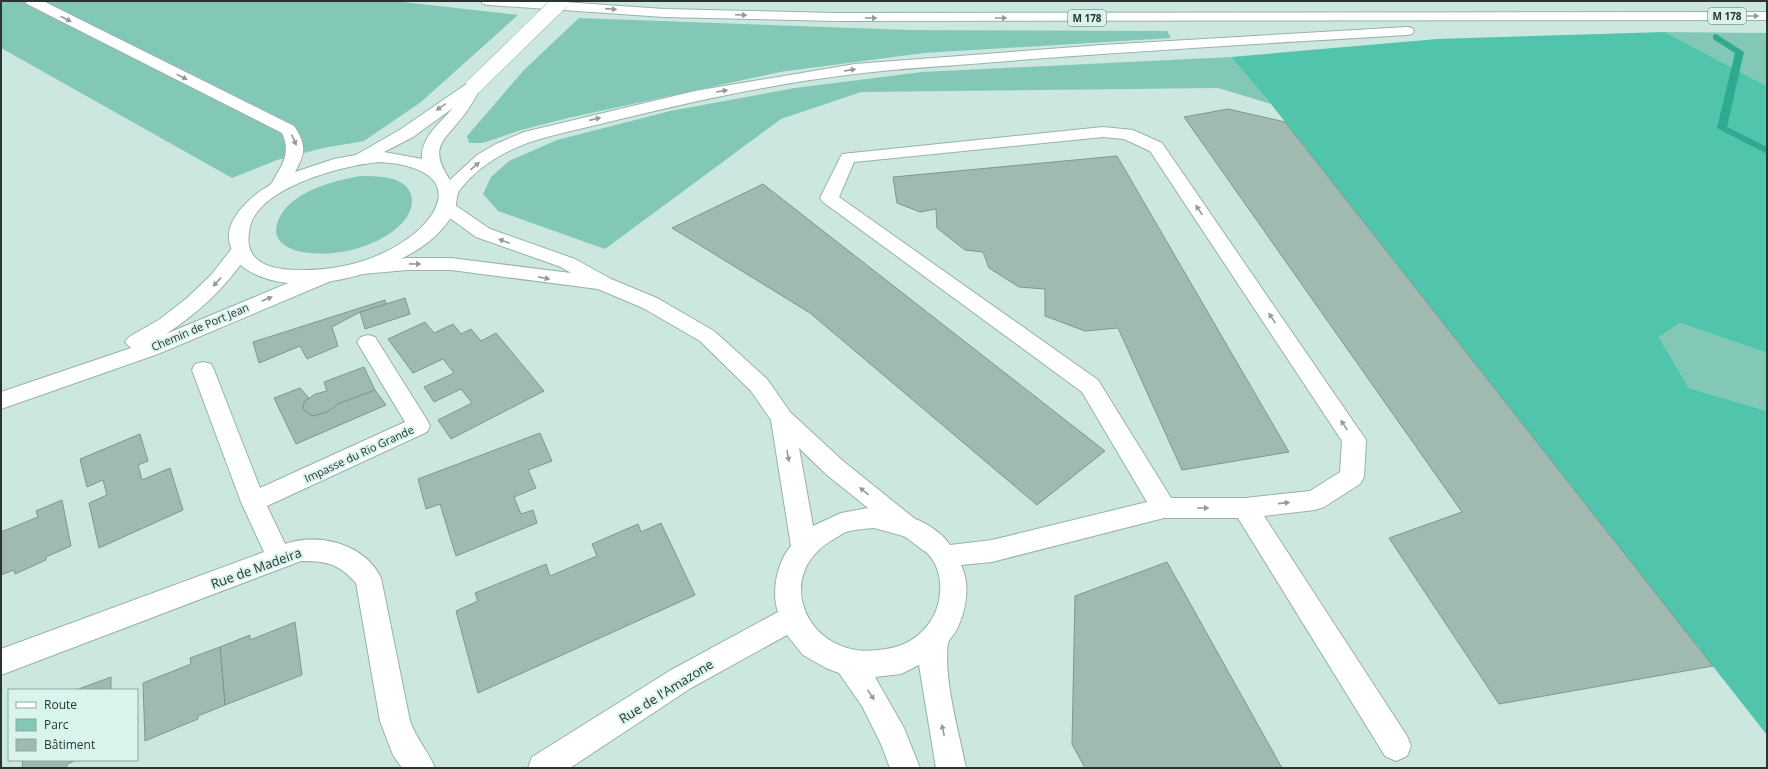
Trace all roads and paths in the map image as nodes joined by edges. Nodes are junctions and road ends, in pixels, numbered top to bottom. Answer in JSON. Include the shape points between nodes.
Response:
{"nodes":[{"id":1,"x":32,"y":1,"type":"edge"},
{"id":2,"x":488,"y":1,"type":"edge"},
{"id":3,"x":561,"y":1,"type":"edge"},
{"id":4,"x":673,"y":1,"type":"edge"},
{"id":5,"x":1767,"y":4,"type":"edge"},
{"id":6,"x":1767,"y":16,"type":"edge"},
{"id":7,"x":1686,"y":18,"type":"junction"},
{"id":8,"x":474,"y":86,"type":"junction"},
{"id":9,"x":360,"y":159,"type":"junction"},
{"id":10,"x":437,"y":173,"type":"junction"},
{"id":11,"x":278,"y":187,"type":"junction"},
{"id":12,"x":447,"y":200,"type":"junction"},
{"id":13,"x":240,"y":251,"type":"junction"},
{"id":14,"x":363,"y":268,"type":"junction"},
{"id":15,"x":324,"y":276,"type":"junction"},
{"id":16,"x":604,"y":284,"type":"junction"},
{"id":17,"x":368,"y":342,"type":"dead end"},
{"id":18,"x":203,"y":370,"type":"dead end"},
{"id":19,"x":75,"y":374,"type":"junction"},
{"id":20,"x":1,"y":401,"type":"edge"},
{"id":21,"x":782,"y":418,"type":"junction"},
{"id":22,"x":253,"y":502,"type":"junction"},
{"id":23,"x":1164,"y":508,"type":"junction"},
{"id":24,"x":1245,"y":508,"type":"junction"},
{"id":25,"x":905,"y":524,"type":"junction"},
{"id":26,"x":804,"y":548,"type":"junction"},
{"id":27,"x":945,"y":556,"type":"junction"},
{"id":28,"x":279,"y":558,"type":"junction"},
{"id":29,"x":792,"y":618,"type":"junction"},
{"id":30,"x":934,"y":639,"type":"junction"},
{"id":31,"x":1,"y":662,"type":"edge"},
{"id":32,"x":848,"y":663,"type":"junction"},
{"id":33,"x":1396,"y":746,"type":"dead end"},
{"id":34,"x":420,"y":768,"type":"edge"},
{"id":35,"x":543,"y":768,"type":"edge"},
{"id":36,"x":905,"y":768,"type":"edge"},
{"id":37,"x":951,"y":768,"type":"edge"}],
"edges":[{"from":1,"to":11,"type":"main road","one_way":true,"via":[[288,130],[295,138],[297,146],[295,156]]},
{"from":2,"to":7,"type":"main road","number":"M 178","one_way":true,"via":[[664,12],[836,18]]},
{"from":3,"to":8,"type":"main road","bridge":true},
{"from":4,"to":5,"type":"main road","number":"M 178","via":[[861,6]]},
{"from":7,"to":6,"type":"main road","number":"M 178","one_way":true},
{"from":12,"to":7,"type":"main road","one_way":true,"via":[[483,159],[530,136],[695,96],[855,69],[1102,49],[1419,30],[1590,22],[1668,22]]},
{"from":8,"to":9,"type":"main road","one_way":true,"via":[[407,133]]},
{"from":8,"to":10,"type":"main road","via":[[460,110],[438,136],[430,152],[430,159]]},
{"from":9,"to":10,"type":"main road","via":[[379,157],[407,160],[426,166]]},
{"from":9,"to":11,"type":"main road","via":[[317,169]]},
{"from":10,"to":12,"type":"main road","via":[[444,182]]},
{"from":11,"to":13,"type":"main road","via":[[252,207],[244,218],[239,230]]},
{"from":12,"to":14,"type":"main road","via":[[439,221],[426,235],[387,259]]},
{"from":16,"to":12,"type":"main road","one_way":true,"via":[[568,263],[483,233]]},
{"from":13,"to":15,"type":"main road","via":[[248,261],[261,270],[279,275]]},
{"from":13,"to":19,"type":"main road","name":"Chemin de Port Jean","one_way":true,"via":[[226,273],[180,316]]},
{"from":14,"to":15,"type":"main road"},
{"from":14,"to":16,"type":"main road","one_way":true,"via":[[451,264]]},
{"from":19,"to":15,"type":"main road","name":"Chemin de Port Jean","one_way":true,"via":[[150,349]]},
{"from":16,"to":21,"type":"main road","via":[[650,303],[706,336],[759,385]]},
{"from":17,"to":22,"type":"main road","name":"Impasse du Rio Grande","via":[[419,426]]},
{"from":18,"to":22,"type":"main road"},
{"from":19,"to":20,"type":"main road","name":"Chemin de Port Jean"},
{"from":25,"to":21,"type":"main road","one_way":true,"via":[[835,468]]},
{"from":21,"to":26,"type":"main road","one_way":true},
{"from":22,"to":28,"type":"main road"},
{"from":23,"to":24,"type":"main road","one_way":true},
{"from":24,"to":23,"type":"main road","one_way":true,"via":[[1315,500],[1346,481],[1352,477],[1354,440],[1156,147],[1128,134],[1103,132],[848,158],[829,198],[1090,386]]},
{"from":23,"to":27,"type":"main road","via":[[992,551]]},
{"from":24,"to":33,"type":"main road"},
{"from":25,"to":26,"type":"main road","via":[[874,518],[842,522],[828,528]]},
{"from":25,"to":27,"type":"main road","via":[[928,537]]},
{"from":26,"to":29,"type":"main road","via":[[795,560],[788,581],[788,604]]},
{"from":27,"to":30,"type":"main road","via":[[954,579],[953,604],[950,617]]},
{"from":28,"to":31,"type":"main road","name":"Rue de Madeira"},
{"from":28,"to":34,"type":"main road","name":"Rue de Madeira","via":[[300,550],[324,549],[342,554],[357,565],[368,578],[395,721],[404,745]]},
{"from":29,"to":32,"type":"main road","via":[[801,634],[814,647],[830,657]]},
{"from":29,"to":35,"type":"main road","name":"Rue de l'Amazone","via":[[681,679]]},
{"from":30,"to":32,"type":"main road","via":[[910,657],[896,662],[880,665]]},
{"from":37,"to":30,"type":"main road","one_way":true,"via":[[933,670]]},
{"from":32,"to":36,"type":"main road","one_way":true,"via":[[872,696],[894,738]]}]}
